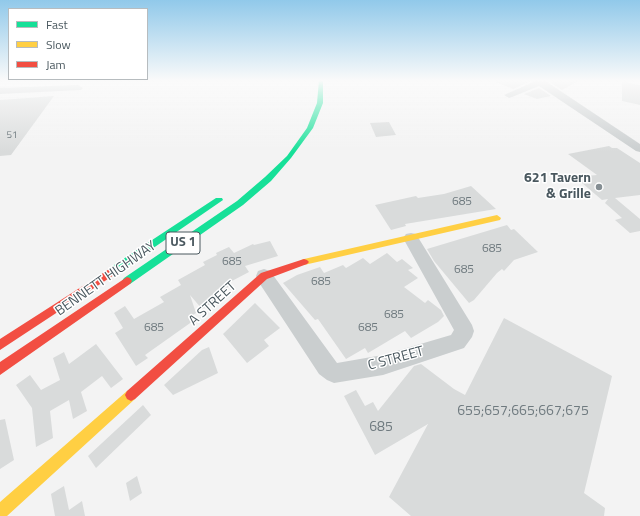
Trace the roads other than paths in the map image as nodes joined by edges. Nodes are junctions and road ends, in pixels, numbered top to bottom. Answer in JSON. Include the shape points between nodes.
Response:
{"nodes":[{"id":1,"x":320,"y":104,"type":"edge"},
{"id":2,"x":574,"y":104,"type":"edge"},
{"id":3,"x":640,"y":149,"type":"edge"},
{"id":4,"x":229,"y":193,"type":"dead end"},
{"id":5,"x":497,"y":218,"type":"dead end"},
{"id":6,"x":411,"y":238,"type":"junction"},
{"id":7,"x":264,"y":276,"type":"junction"},
{"id":8,"x":0,"y":344,"type":"edge"},
{"id":9,"x":0,"y":369,"type":"edge"},
{"id":10,"x":11,"y":509,"type":"edge"}],
"edges":[{"from":1,"to":9,"type":"main road","name":"BENNETT HIGHWAY","number":"US 1","via":[[310,128],[289,157],[264,183],[203,230]]},
{"from":2,"to":3,"type":"street"},
{"from":4,"to":8,"type":"main road","name":"BENNETT HIGHWAY","number":"US 1"},
{"from":5,"to":6,"type":"main road","name":"A STREET"},
{"from":6,"to":7,"type":"main road","name":"A STREET","via":[[320,257]]},
{"from":6,"to":7,"type":"street","name":"C STREET","via":[[465,331],[457,342],[383,365],[334,373],[326,367]]},
{"from":7,"to":10,"type":"main road","name":"A STREET"}]}
